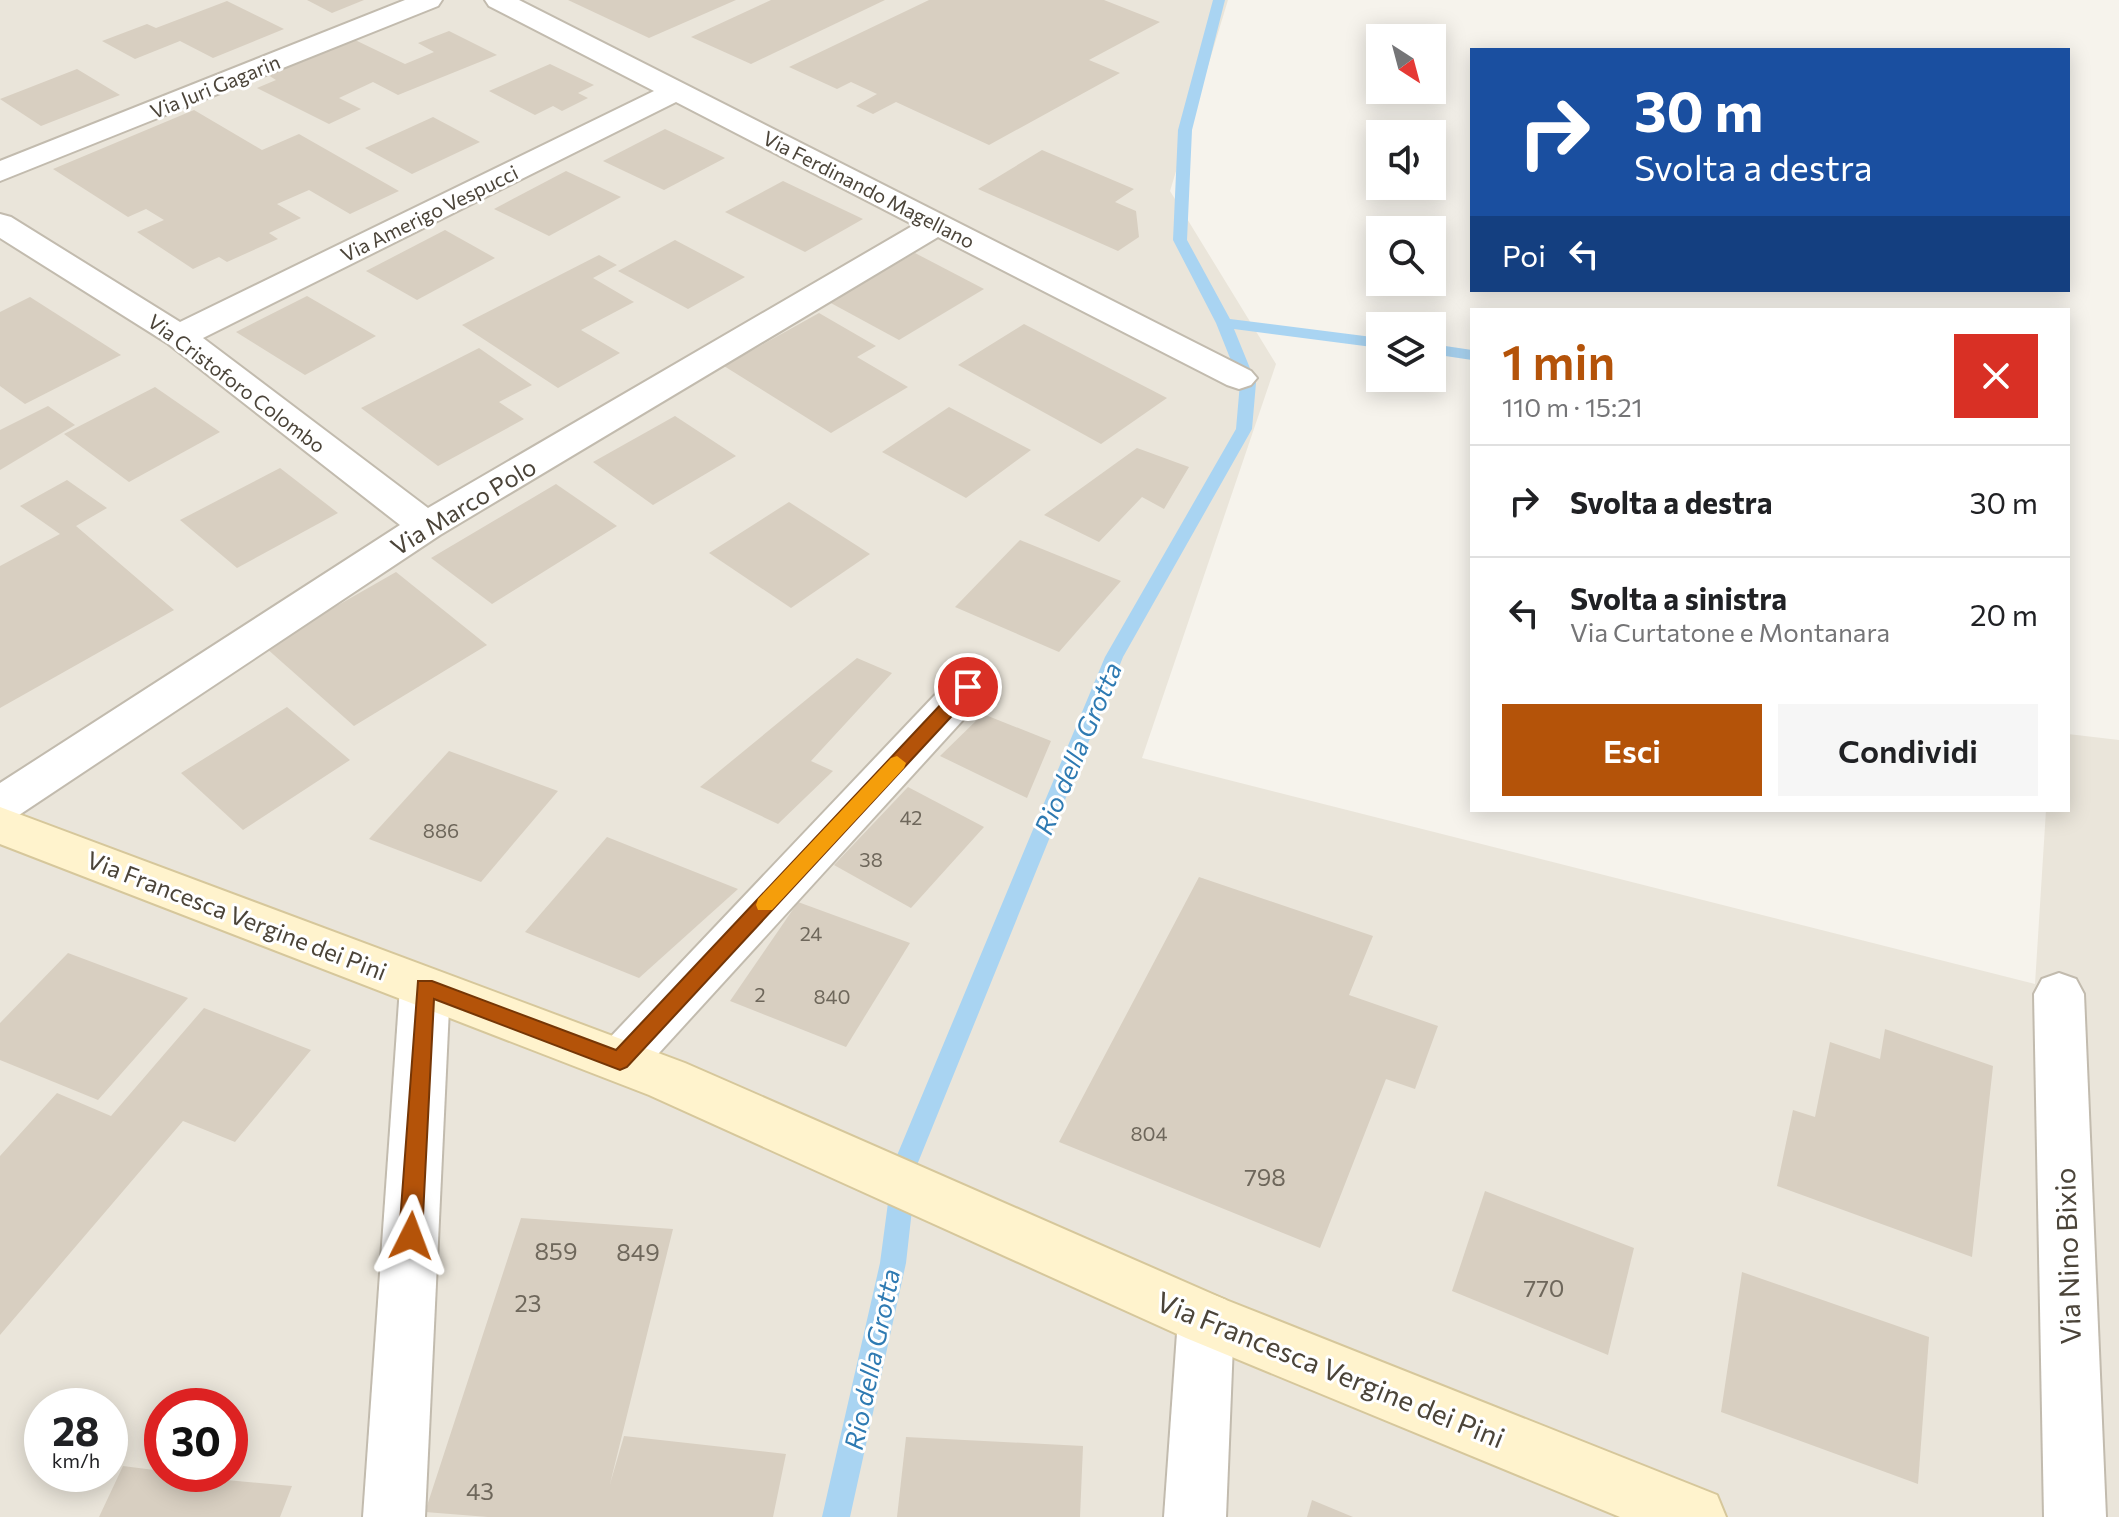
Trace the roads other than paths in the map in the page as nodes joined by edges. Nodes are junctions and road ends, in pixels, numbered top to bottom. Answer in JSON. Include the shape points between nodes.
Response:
{"nodes":[{"id":1,"x":429,"y":0,"type":"edge"},
{"id":2,"x":498,"y":0,"type":"edge"},
{"id":3,"x":679,"y":90,"type":"junction"},
{"id":4,"x":0,"y":172,"type":"edge"},
{"id":5,"x":0,"y":224,"type":"edge"},
{"id":6,"x":936,"y":225,"type":"junction"},
{"id":7,"x":179,"y":336,"type":"junction"},
{"id":8,"x":1239,"y":378,"type":"dead end"},
{"id":9,"x":426,"y":526,"type":"junction"},
{"id":10,"x":968,"y":687,"type":"dead end"},
{"id":11,"x":0,"y":805,"type":"edge"},
{"id":12,"x":0,"y":825,"type":"edge"},
{"id":13,"x":425,"y":987,"type":"junction"},
{"id":14,"x":2059,"y":994,"type":"dead end"},
{"id":15,"x":620,"y":1061,"type":"junction"},
{"id":16,"x":1206,"y":1319,"type":"junction"},
{"id":17,"x":394,"y":1517,"type":"edge"},
{"id":18,"x":1195,"y":1517,"type":"edge"},
{"id":19,"x":1695,"y":1517,"type":"edge"},
{"id":20,"x":2075,"y":1517,"type":"edge"}],
"edges":[{"from":1,"to":4,"type":"street","name":"Via Juri Gagarin"},
{"from":2,"to":3,"type":"street","name":"Via Ferdinando Magellano"},
{"from":3,"to":6,"type":"street","name":"Via Ferdinando Magellano"},
{"from":3,"to":7,"type":"street","name":"Via Amerigo Vespucci"},
{"from":5,"to":7,"type":"street","name":"Via Cristoforo Colombo"},
{"from":6,"to":8,"type":"street","name":"Via Ferdinando Magellano"},
{"from":6,"to":9,"type":"street","name":"Via Marco Polo"},
{"from":7,"to":9,"type":"street","name":"Via Cristoforo Colombo"},
{"from":9,"to":11,"type":"street","name":"Via Marco Polo"},
{"from":10,"to":15,"type":"street"},
{"from":12,"to":13,"type":"street","name":"Via Francesca Vergine dei Pini"},
{"from":13,"to":15,"type":"street","name":"Via Francesca Vergine dei Pini"},
{"from":13,"to":17,"type":"street"},
{"from":14,"to":20,"type":"street","name":"Via Nino Bixio"},
{"from":15,"to":16,"type":"street","name":"Via Francesca Vergine dei Pini"},
{"from":16,"to":18,"type":"street"},
{"from":16,"to":19,"type":"street","name":"Via Francesca Vergine dei Pini"}]}
